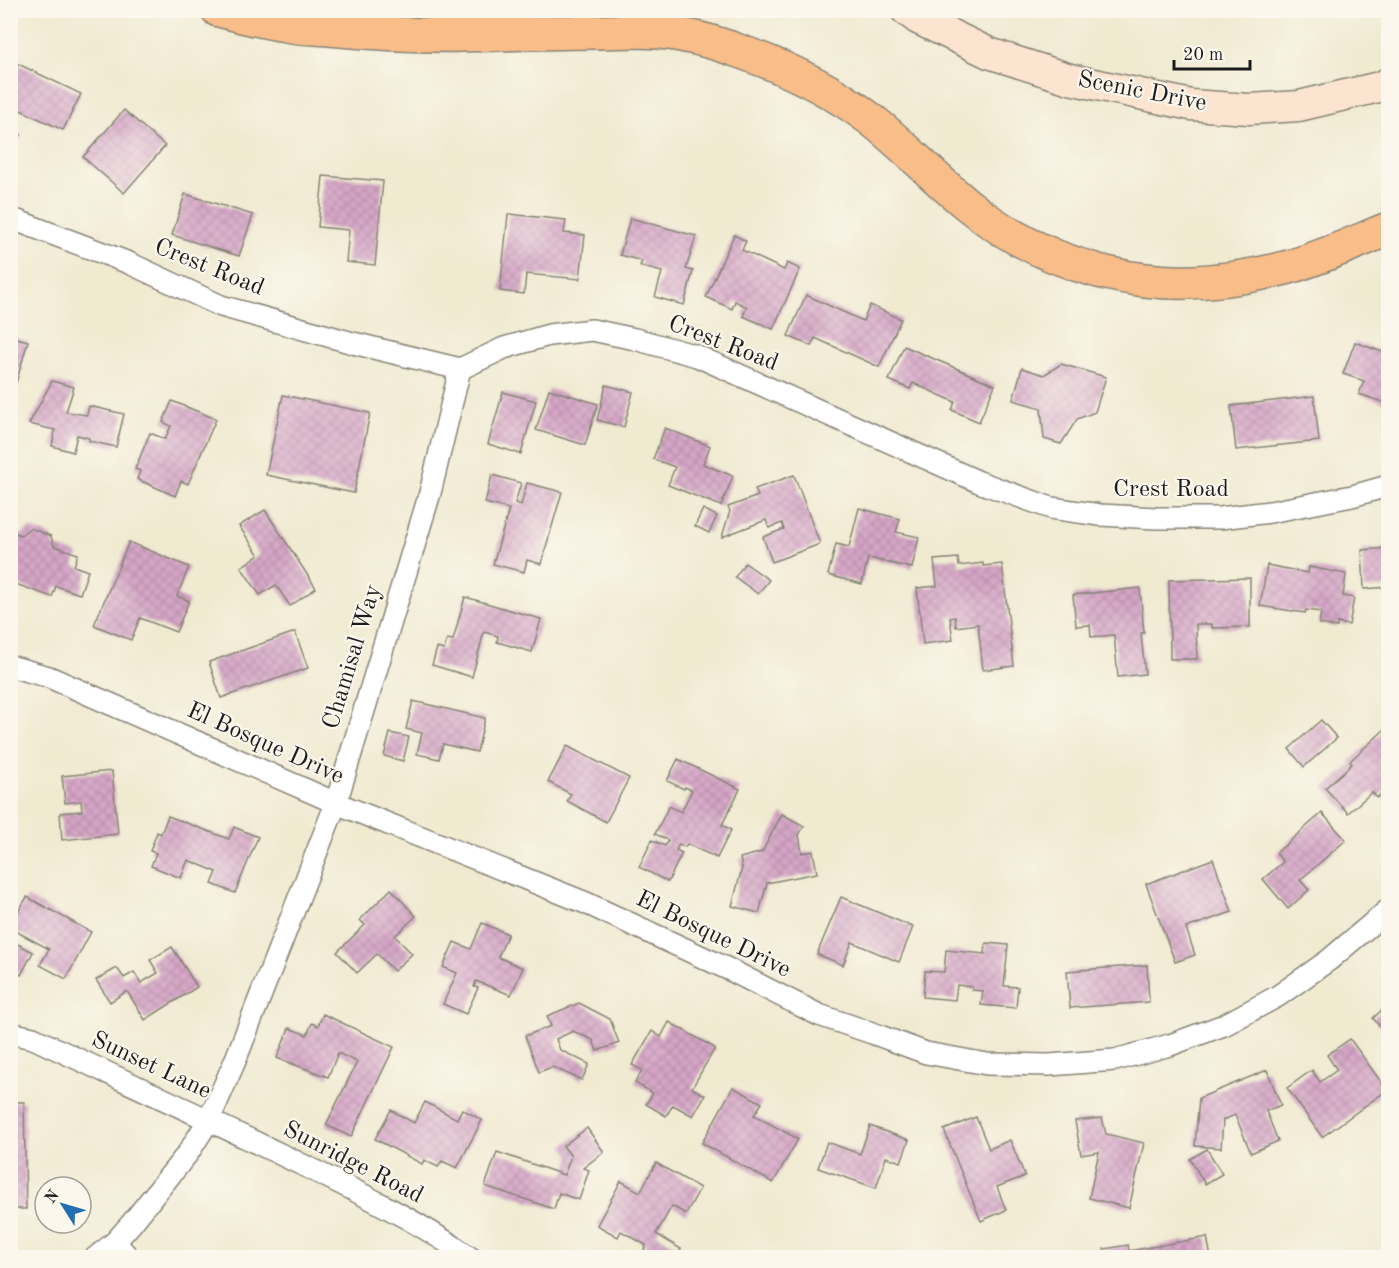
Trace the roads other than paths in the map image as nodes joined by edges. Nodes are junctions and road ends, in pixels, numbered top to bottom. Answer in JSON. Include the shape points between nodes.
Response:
{"nodes":[{"id":1,"x":218,"y":10,"type":"edge"},
{"id":2,"x":906,"y":10,"type":"edge"},
{"id":3,"x":1389,"y":83,"type":"edge"},
{"id":4,"x":10,"y":218,"type":"edge"},
{"id":5,"x":1389,"y":229,"type":"edge"},
{"id":6,"x":460,"y":369,"type":"junction"},
{"id":7,"x":1389,"y":486,"type":"edge"},
{"id":8,"x":10,"y":666,"type":"edge"},
{"id":9,"x":336,"y":803,"type":"junction"},
{"id":10,"x":1389,"y":910,"type":"edge"},
{"id":11,"x":10,"y":1033,"type":"edge"},
{"id":12,"x":209,"y":1120,"type":"junction"},
{"id":13,"x":122,"y":1250,"type":"edge"},
{"id":14,"x":95,"y":1257,"type":"edge"},
{"id":15,"x":471,"y":1257,"type":"edge"}],
"edges":[{"from":1,"to":5,"type":"main road","via":[[285,25],[378,34],[636,31],[680,35],[723,45],[795,74],[845,101],[997,226],[1046,252],[1124,277],[1207,281],[1262,273],[1316,258]]},
{"from":2,"to":3,"type":"street","name":"Scenic Drive","via":[[989,53],[1070,79],[1191,105],[1249,109],[1299,106]]},
{"from":4,"to":6,"type":"street","name":"Crest Road","via":[[129,263],[221,306]]},
{"from":6,"to":7,"type":"street","name":"Crest Road","via":[[504,348],[549,335],[592,330],[635,339],[697,356],[979,482],[1051,508],[1101,515],[1220,518],[1270,512]]},
{"from":6,"to":9,"type":"street","name":"Chamisal Way","via":[[430,492]]},
{"from":8,"to":9,"type":"street","name":"El Bosque Drive","via":[[49,677]]},
{"from":9,"to":10,"type":"street","name":"El Bosque Drive","via":[[586,903],[819,1016],[926,1053],[987,1064],[1115,1060],[1224,1025],[1304,978]]},
{"from":9,"to":12,"type":"street","name":"Chamisal Way"},
{"from":11,"to":12,"type":"street","name":"Sunset Lane","via":[[33,1038]]},
{"from":12,"to":13,"type":"street","name":"Sunset Lane","via":[[131,1224]]},
{"from":12,"to":15,"type":"street","name":"Sunridge Road","via":[[338,1182]]},
{"from":13,"to":14,"type":"street"}]}
